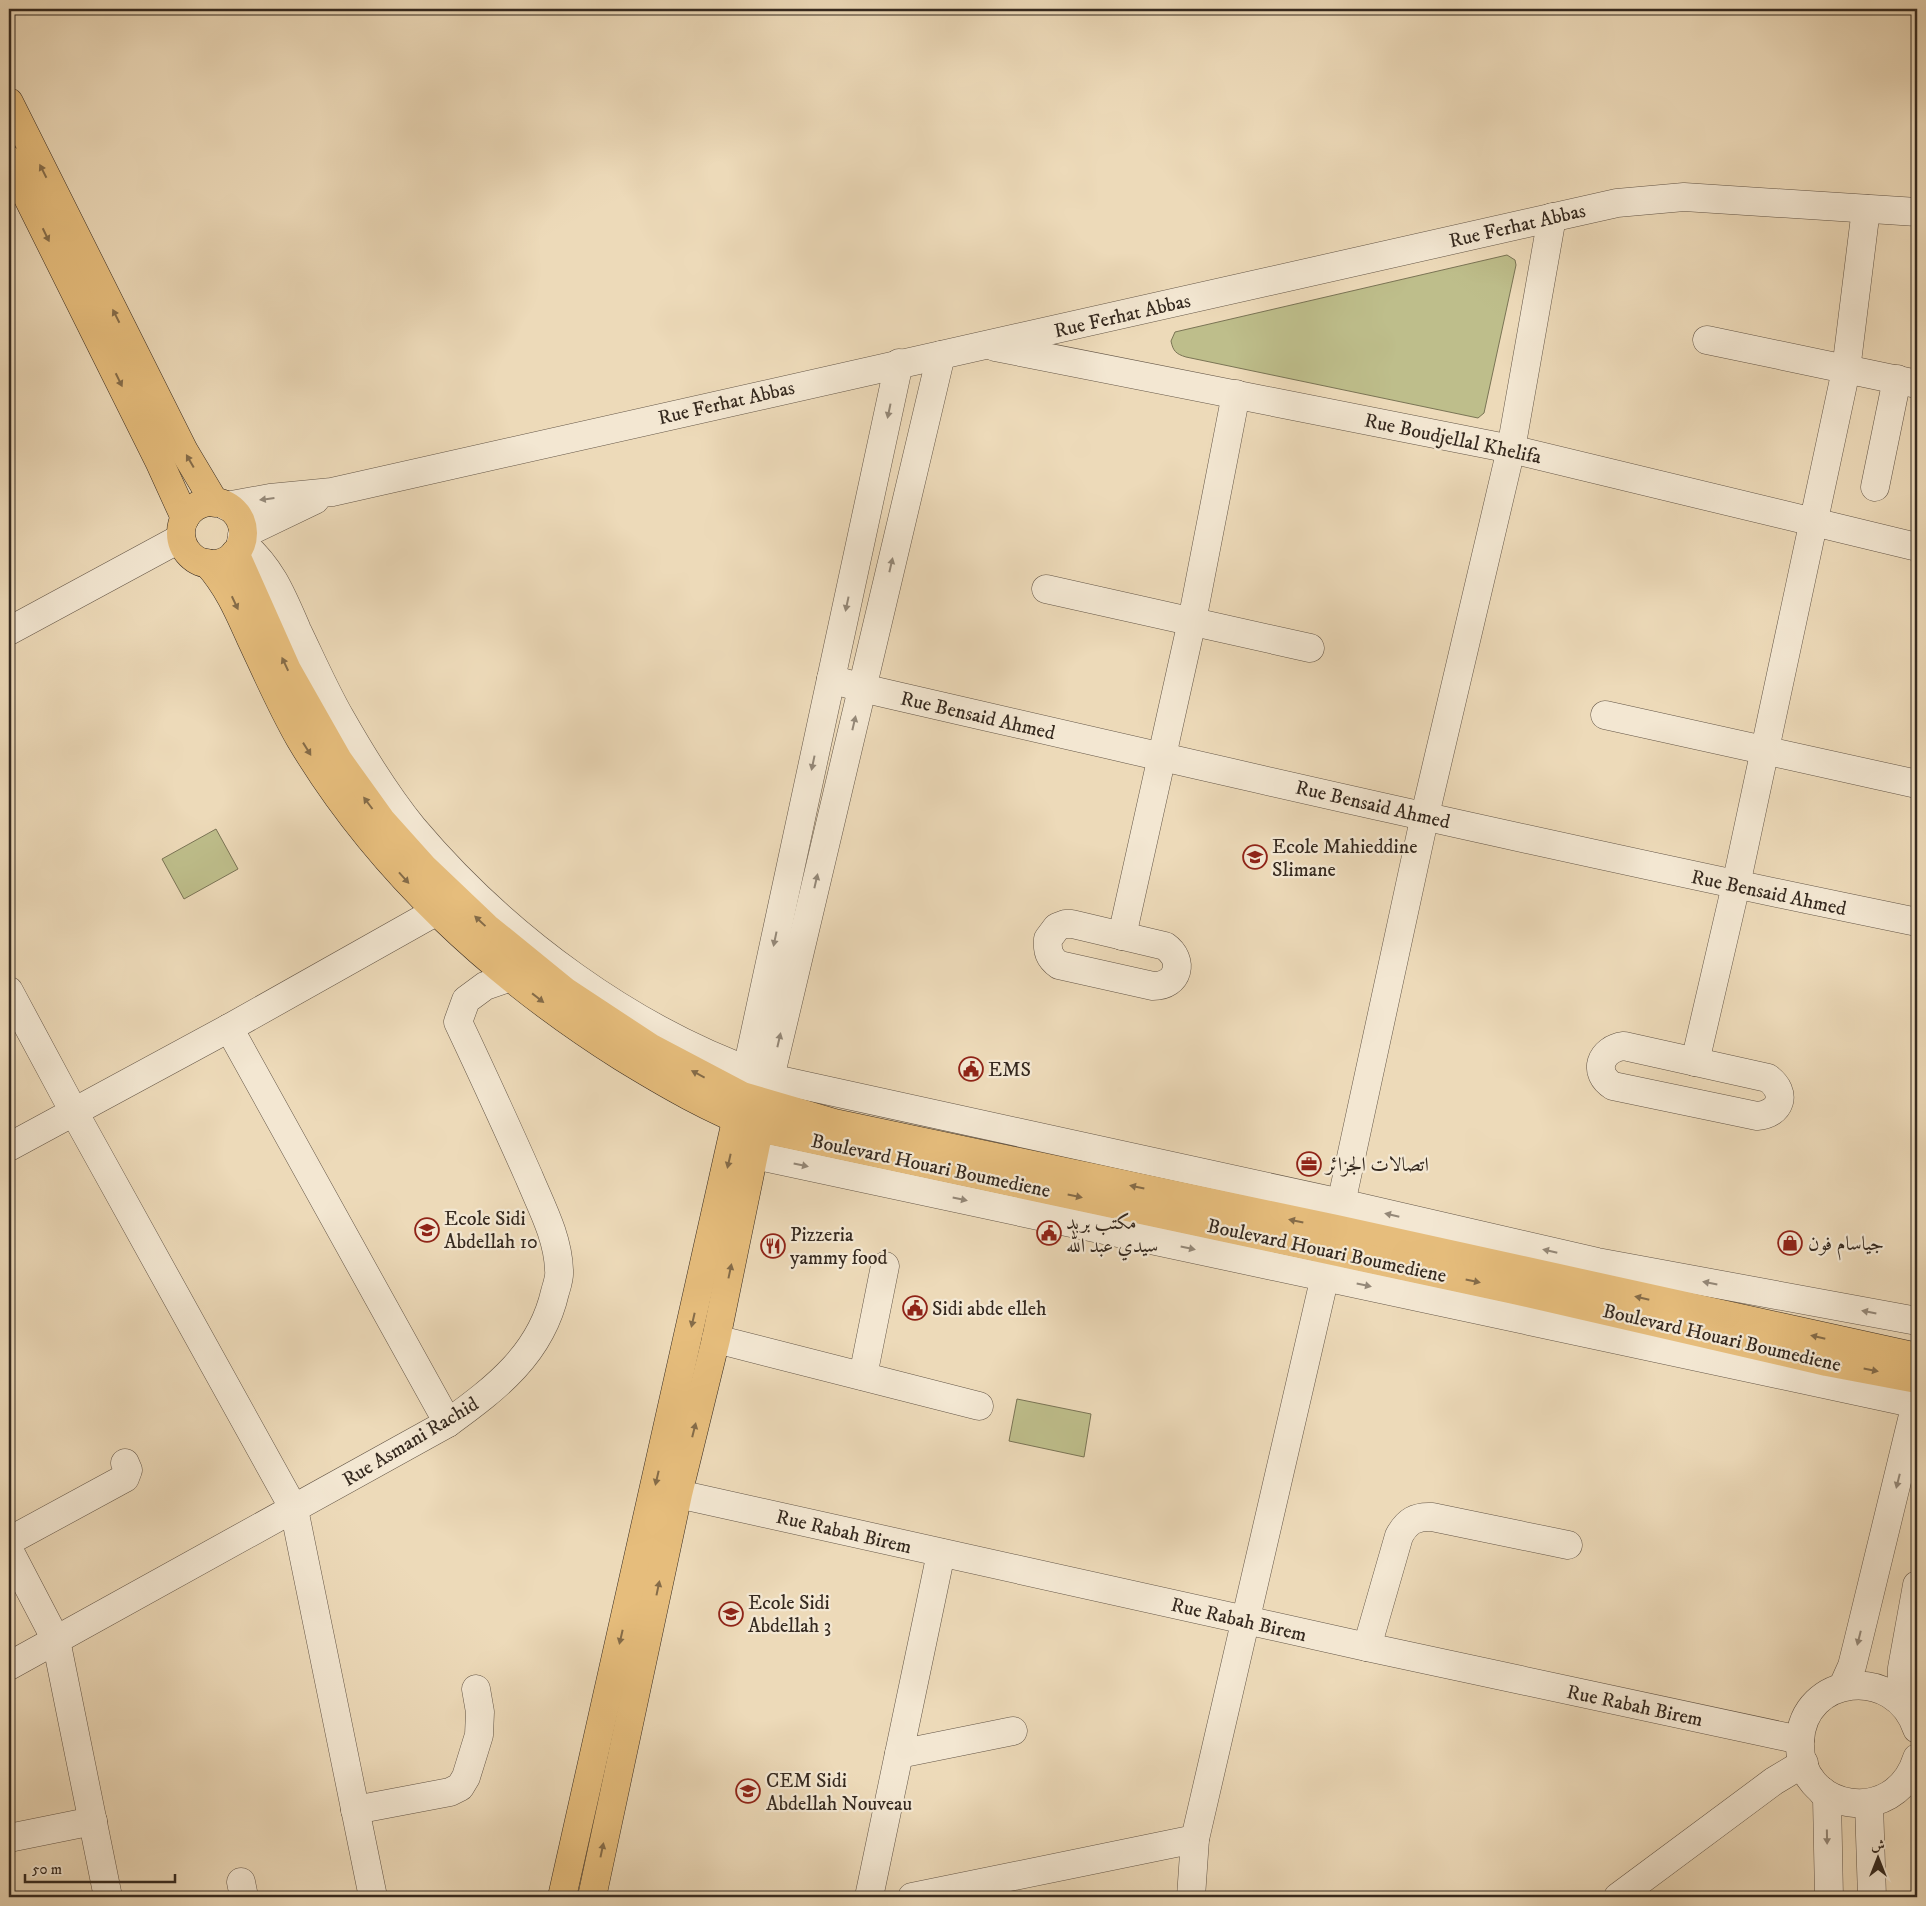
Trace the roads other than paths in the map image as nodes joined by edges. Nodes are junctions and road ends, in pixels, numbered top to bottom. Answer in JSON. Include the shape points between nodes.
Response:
{"nodes":[{"id":1,"x":9,"y":102,"type":"edge"},
{"id":2,"x":9,"y":160,"type":"edge"},
{"id":3,"x":1866,"y":209,"type":"junction"},
{"id":4,"x":1917,"y":212,"type":"edge"},
{"id":5,"x":1552,"y":217,"type":"junction"},
{"id":6,"x":1707,"y":340,"type":"dead end"},
{"id":7,"x":986,"y":345,"type":"junction"},
{"id":8,"x":941,"y":355,"type":"junction"},
{"id":9,"x":899,"y":363,"type":"junction"},
{"id":10,"x":1846,"y":370,"type":"junction"},
{"id":11,"x":1907,"y":381,"type":"edge"},
{"id":12,"x":1236,"y":394,"type":"junction"},
{"id":13,"x":1511,"y":448,"type":"junction"},
{"id":14,"x":1875,"y":487,"type":"dead end"},
{"id":15,"x":332,"y":492,"type":"junction"},
{"id":16,"x":221,"y":504,"type":"junction"},
{"id":17,"x":1815,"y":522,"type":"junction"},
{"id":18,"x":183,"y":528,"type":"junction"},
{"id":19,"x":240,"y":544,"type":"junction"},
{"id":20,"x":1917,"y":546,"type":"edge"},
{"id":21,"x":207,"y":563,"type":"junction"},
{"id":22,"x":1046,"y":589,"type":"dead end"},
{"id":23,"x":1192,"y":621,"type":"junction"},
{"id":24,"x":9,"y":630,"type":"edge"},
{"id":25,"x":1310,"y":648,"type":"dead end"},
{"id":26,"x":831,"y":679,"type":"junction"},
{"id":27,"x":862,"y":688,"type":"junction"},
{"id":28,"x":1605,"y":715,"type":"dead end"},
{"id":29,"x":1765,"y":751,"type":"junction"},
{"id":30,"x":1162,"y":757,"type":"junction"},
{"id":31,"x":1917,"y":784,"type":"edge"},
{"id":32,"x":1425,"y":815,"type":"junction"},
{"id":33,"x":1736,"y":885,"type":"junction"},
{"id":34,"x":437,"y":911,"type":"junction"},
{"id":35,"x":1917,"y":922,"type":"edge"},
{"id":36,"x":1122,"y":936,"type":"dead end"},
{"id":37,"x":511,"y":977,"type":"junction"},
{"id":38,"x":12,"y":1006,"type":"edge"},
{"id":39,"x":229,"y":1028,"type":"junction"},
{"id":40,"x":1694,"y":1062,"type":"junction"},
{"id":41,"x":753,"y":1100,"type":"junction"},
{"id":42,"x":74,"y":1112,"type":"junction"},
{"id":43,"x":9,"y":1147,"type":"edge"},
{"id":44,"x":754,"y":1155,"type":"junction"},
{"id":45,"x":1336,"y":1228,"type":"junction"},
{"id":46,"x":885,"y":1266,"type":"dead end"},
{"id":47,"x":1325,"y":1277,"type":"junction"},
{"id":48,"x":1917,"y":1321,"type":"edge"},
{"id":49,"x":716,"y":1339,"type":"junction"},
{"id":50,"x":1917,"y":1358,"type":"edge"},
{"id":51,"x":863,"y":1376,"type":"junction"},
{"id":52,"x":1917,"y":1397,"type":"edge"},
{"id":53,"x":979,"y":1406,"type":"dead end"},
{"id":54,"x":448,"y":1423,"type":"junction"},
{"id":55,"x":125,"y":1463,"type":"dead end"},
{"id":56,"x":678,"y":1494,"type":"junction"},
{"id":57,"x":294,"y":1509,"type":"junction"},
{"id":58,"x":9,"y":1541,"type":"edge"},
{"id":59,"x":1568,"y":1545,"type":"dead end"},
{"id":60,"x":9,"y":1550,"type":"edge"},
{"id":61,"x":942,"y":1553,"type":"junction"},
{"id":62,"x":1917,"y":1586,"type":"edge"},
{"id":63,"x":1245,"y":1620,"type":"junction"},
{"id":64,"x":56,"y":1640,"type":"junction"},
{"id":65,"x":1367,"y":1647,"type":"junction"},
{"id":66,"x":9,"y":1666,"type":"edge"},
{"id":67,"x":1843,"y":1686,"type":"junction"},
{"id":68,"x":476,"y":1690,"type":"dead end"},
{"id":69,"x":1901,"y":1701,"type":"junction"},
{"id":70,"x":1917,"y":1729,"type":"edge"},
{"id":71,"x":1013,"y":1731,"type":"dead end"},
{"id":72,"x":1802,"y":1752,"type":"junction"},
{"id":73,"x":899,"y":1754,"type":"junction"},
{"id":74,"x":1917,"y":1758,"type":"edge"},
{"id":75,"x":1822,"y":1790,"type":"junction"},
{"id":76,"x":1869,"y":1804,"type":"junction"},
{"id":77,"x":355,"y":1810,"type":"junction"},
{"id":78,"x":93,"y":1821,"type":"junction"},
{"id":79,"x":9,"y":1838,"type":"edge"},
{"id":80,"x":1195,"y":1839,"type":"junction"},
{"id":81,"x":108,"y":1897,"type":"edge"},
{"id":82,"x":373,"y":1897,"type":"edge"},
{"id":83,"x":562,"y":1897,"type":"edge"},
{"id":84,"x":592,"y":1897,"type":"edge"},
{"id":85,"x":869,"y":1897,"type":"edge"},
{"id":86,"x":912,"y":1897,"type":"edge"},
{"id":87,"x":1191,"y":1897,"type":"edge"},
{"id":88,"x":1618,"y":1897,"type":"edge"},
{"id":89,"x":1829,"y":1897,"type":"edge"},
{"id":90,"x":1872,"y":1897,"type":"edge"}],
"edges":[{"from":16,"to":1,"type":"main road","one_way":true,"via":[[184,450]]},
{"from":2,"to":18,"type":"main road","one_way":true,"via":[[159,462]]},
{"from":3,"to":4,"type":"street","name":"Rue Ferhat Abbas"},
{"from":3,"to":5,"type":"street","name":"Rue Ferhat Abbas","via":[[1684,197],[1617,203]]},
{"from":3,"to":10,"type":"street"},
{"from":5,"to":7,"type":"street","name":"Rue Ferhat Abbas"},
{"from":5,"to":13,"type":"street"},
{"from":6,"to":10,"type":"street"},
{"from":7,"to":8,"type":"street","name":"Rue Ferhat Abbas"},
{"from":7,"to":12,"type":"street","name":"Rue Boudjellal Khelifa"},
{"from":8,"to":9,"type":"street","name":"Rue Ferhat Abbas"},
{"from":27,"to":8,"type":"street","one_way":true},
{"from":9,"to":15,"type":"street","name":"Rue Ferhat Abbas"},
{"from":9,"to":26,"type":"street","one_way":true},
{"from":10,"to":11,"type":"street"},
{"from":10,"to":17,"type":"street"},
{"from":11,"to":14,"type":"street"},
{"from":12,"to":13,"type":"street","name":"Rue Boudjellal Khelifa"},
{"from":12,"to":23,"type":"street"},
{"from":13,"to":17,"type":"street","name":"Rue Boudjellal Khelifa"},
{"from":13,"to":32,"type":"street"},
{"from":15,"to":16,"type":"street","name":"Rue Ferhat Abbas","one_way":true},
{"from":15,"to":19,"type":"street","name":"Rue Ferhat Abbas"},
{"from":16,"to":18,"type":"main road","via":[[203,504],[192,509]]},
{"from":16,"to":19,"type":"main road","via":[[239,518],[242,526]]},
{"from":17,"to":20,"type":"street","name":"Rue Boudjellal Khelifa"},
{"from":17,"to":29,"type":"street"},
{"from":18,"to":21,"type":"main road","via":[[184,547],[198,561]]},
{"from":18,"to":24,"type":"street"},
{"from":19,"to":21,"type":"main road","via":[[223,562]]},
{"from":41,"to":19,"type":"main road","one_way":true,"via":[[651,1048],[566,992],[486,927],[425,870],[381,820],[333,752],[287,670]]},
{"from":21,"to":34,"type":"main road","one_way":true,"via":[[228,590],[282,706],[320,770],[380,851]]},
{"from":22,"to":23,"type":"street"},
{"from":23,"to":25,"type":"street"},
{"from":23,"to":30,"type":"street"},
{"from":26,"to":27,"type":"street","name":"Rue Bensaid Ahmed"},
{"from":26,"to":41,"type":"street","one_way":true},
{"from":27,"to":30,"type":"street","name":"Rue Bensaid Ahmed"},
{"from":41,"to":27,"type":"street","one_way":true},
{"from":28,"to":29,"type":"street"},
{"from":29,"to":31,"type":"street"},
{"from":29,"to":33,"type":"street"},
{"from":30,"to":32,"type":"street","name":"Rue Bensaid Ahmed"},
{"from":30,"to":36,"type":"street"},
{"from":32,"to":33,"type":"street","name":"Rue Bensaid Ahmed"},
{"from":32,"to":45,"type":"street"},
{"from":33,"to":35,"type":"street","name":"Rue Bensaid Ahmed"},
{"from":33,"to":40,"type":"street"},
{"from":34,"to":37,"type":"main road"},
{"from":34,"to":39,"type":"street"},
{"from":37,"to":41,"type":"main road","one_way":true,"via":[[604,1045],[689,1096]]},
{"from":37,"to":54,"type":"street","name":"Rue Asmani Rachid","via":[[486,986],[466,1000],[458,1022],[546,1216],[560,1271],[552,1306],[522,1361],[492,1391]]},
{"from":38,"to":42,"type":"street"},
{"from":39,"to":42,"type":"street"},
{"from":39,"to":54,"type":"street","via":[[315,1162]]},
{"from":40,"to":40,"type":"street","via":[[1768,1078],[1779,1090],[1778,1106],[1765,1116],[1757,1116],[1613,1086],[1601,1071],[1609,1051],[1624,1046]]},
{"from":41,"to":44,"type":"main road"},
{"from":41,"to":45,"type":"main road","name":"Boulevard Houari Boumediene"},
{"from":41,"to":45,"type":"street"},
{"from":41,"to":83,"type":"main road","one_way":true},
{"from":42,"to":43,"type":"street"},
{"from":42,"to":57,"type":"street"},
{"from":44,"to":47,"type":"street","one_way":true},
{"from":49,"to":44,"type":"main road","one_way":true},
{"from":45,"to":47,"type":"street"},
{"from":48,"to":45,"type":"street","one_way":true,"via":[[1596,1262]]},
{"from":50,"to":45,"type":"main road","name":"Boulevard Houari Boumediene","one_way":true},
{"from":45,"to":52,"type":"main road","name":"Boulevard Houari Boumediene","one_way":true,"via":[[1827,1362]]},
{"from":46,"to":51,"type":"street"},
{"from":47,"to":52,"type":"street","one_way":true},
{"from":47,"to":63,"type":"street"},
{"from":49,"to":51,"type":"street"},
{"from":56,"to":49,"type":"main road","one_way":true},
{"from":51,"to":53,"type":"street"},
{"from":52,"to":67,"type":"street","one_way":true,"via":[[1852,1666]]},
{"from":54,"to":57,"type":"street","name":"Rue Asmani Rachid"},
{"from":55,"to":58,"type":"street","via":[[128,1470],[125,1478]]},
{"from":56,"to":61,"type":"street","name":"Rue Rabah Birem"},
{"from":84,"to":56,"type":"main road","one_way":true},
{"from":57,"to":64,"type":"street","name":"Rue Asmani Rachid"},
{"from":57,"to":77,"type":"street"},
{"from":59,"to":65,"type":"street","via":[[1432,1517],[1412,1520],[1399,1536]]},
{"from":60,"to":64,"type":"street"},
{"from":61,"to":63,"type":"street","name":"Rue Rabah Birem"},
{"from":61,"to":73,"type":"street"},
{"from":62,"to":69,"type":"street","via":[[1902,1668]]},
{"from":63,"to":65,"type":"street","name":"Rue Rabah Birem"},
{"from":63,"to":80,"type":"street"},
{"from":64,"to":66,"type":"street","name":"Rue Asmani Rachid"},
{"from":64,"to":78,"type":"street"},
{"from":65,"to":72,"type":"street","name":"Rue Rabah Birem"},
{"from":67,"to":69,"type":"street","via":[[1877,1688]]},
{"from":67,"to":72,"type":"street","via":[[1820,1700],[1810,1711],[1804,1725]]},
{"from":68,"to":77,"type":"street","via":[[480,1712],[479,1735],[460,1787],[450,1792]]},
{"from":69,"to":70,"type":"street","via":[[1912,1715]]},
{"from":71,"to":73,"type":"street"},
{"from":72,"to":75,"type":"street","via":[[1812,1780]]},
{"from":72,"to":88,"type":"street","via":[[1774,1781]]},
{"from":73,"to":85,"type":"street"},
{"from":74,"to":76,"type":"street","via":[[1907,1780],[1898,1790]]},
{"from":75,"to":76,"type":"street","via":[[1846,1802]]},
{"from":75,"to":89,"type":"street","one_way":true,"via":[[1827,1798]]},
{"from":76,"to":90,"type":"street"},
{"from":77,"to":82,"type":"street"},
{"from":78,"to":79,"type":"street"},
{"from":78,"to":81,"type":"street"},
{"from":80,"to":86,"type":"street"},
{"from":80,"to":87,"type":"street"}]}
